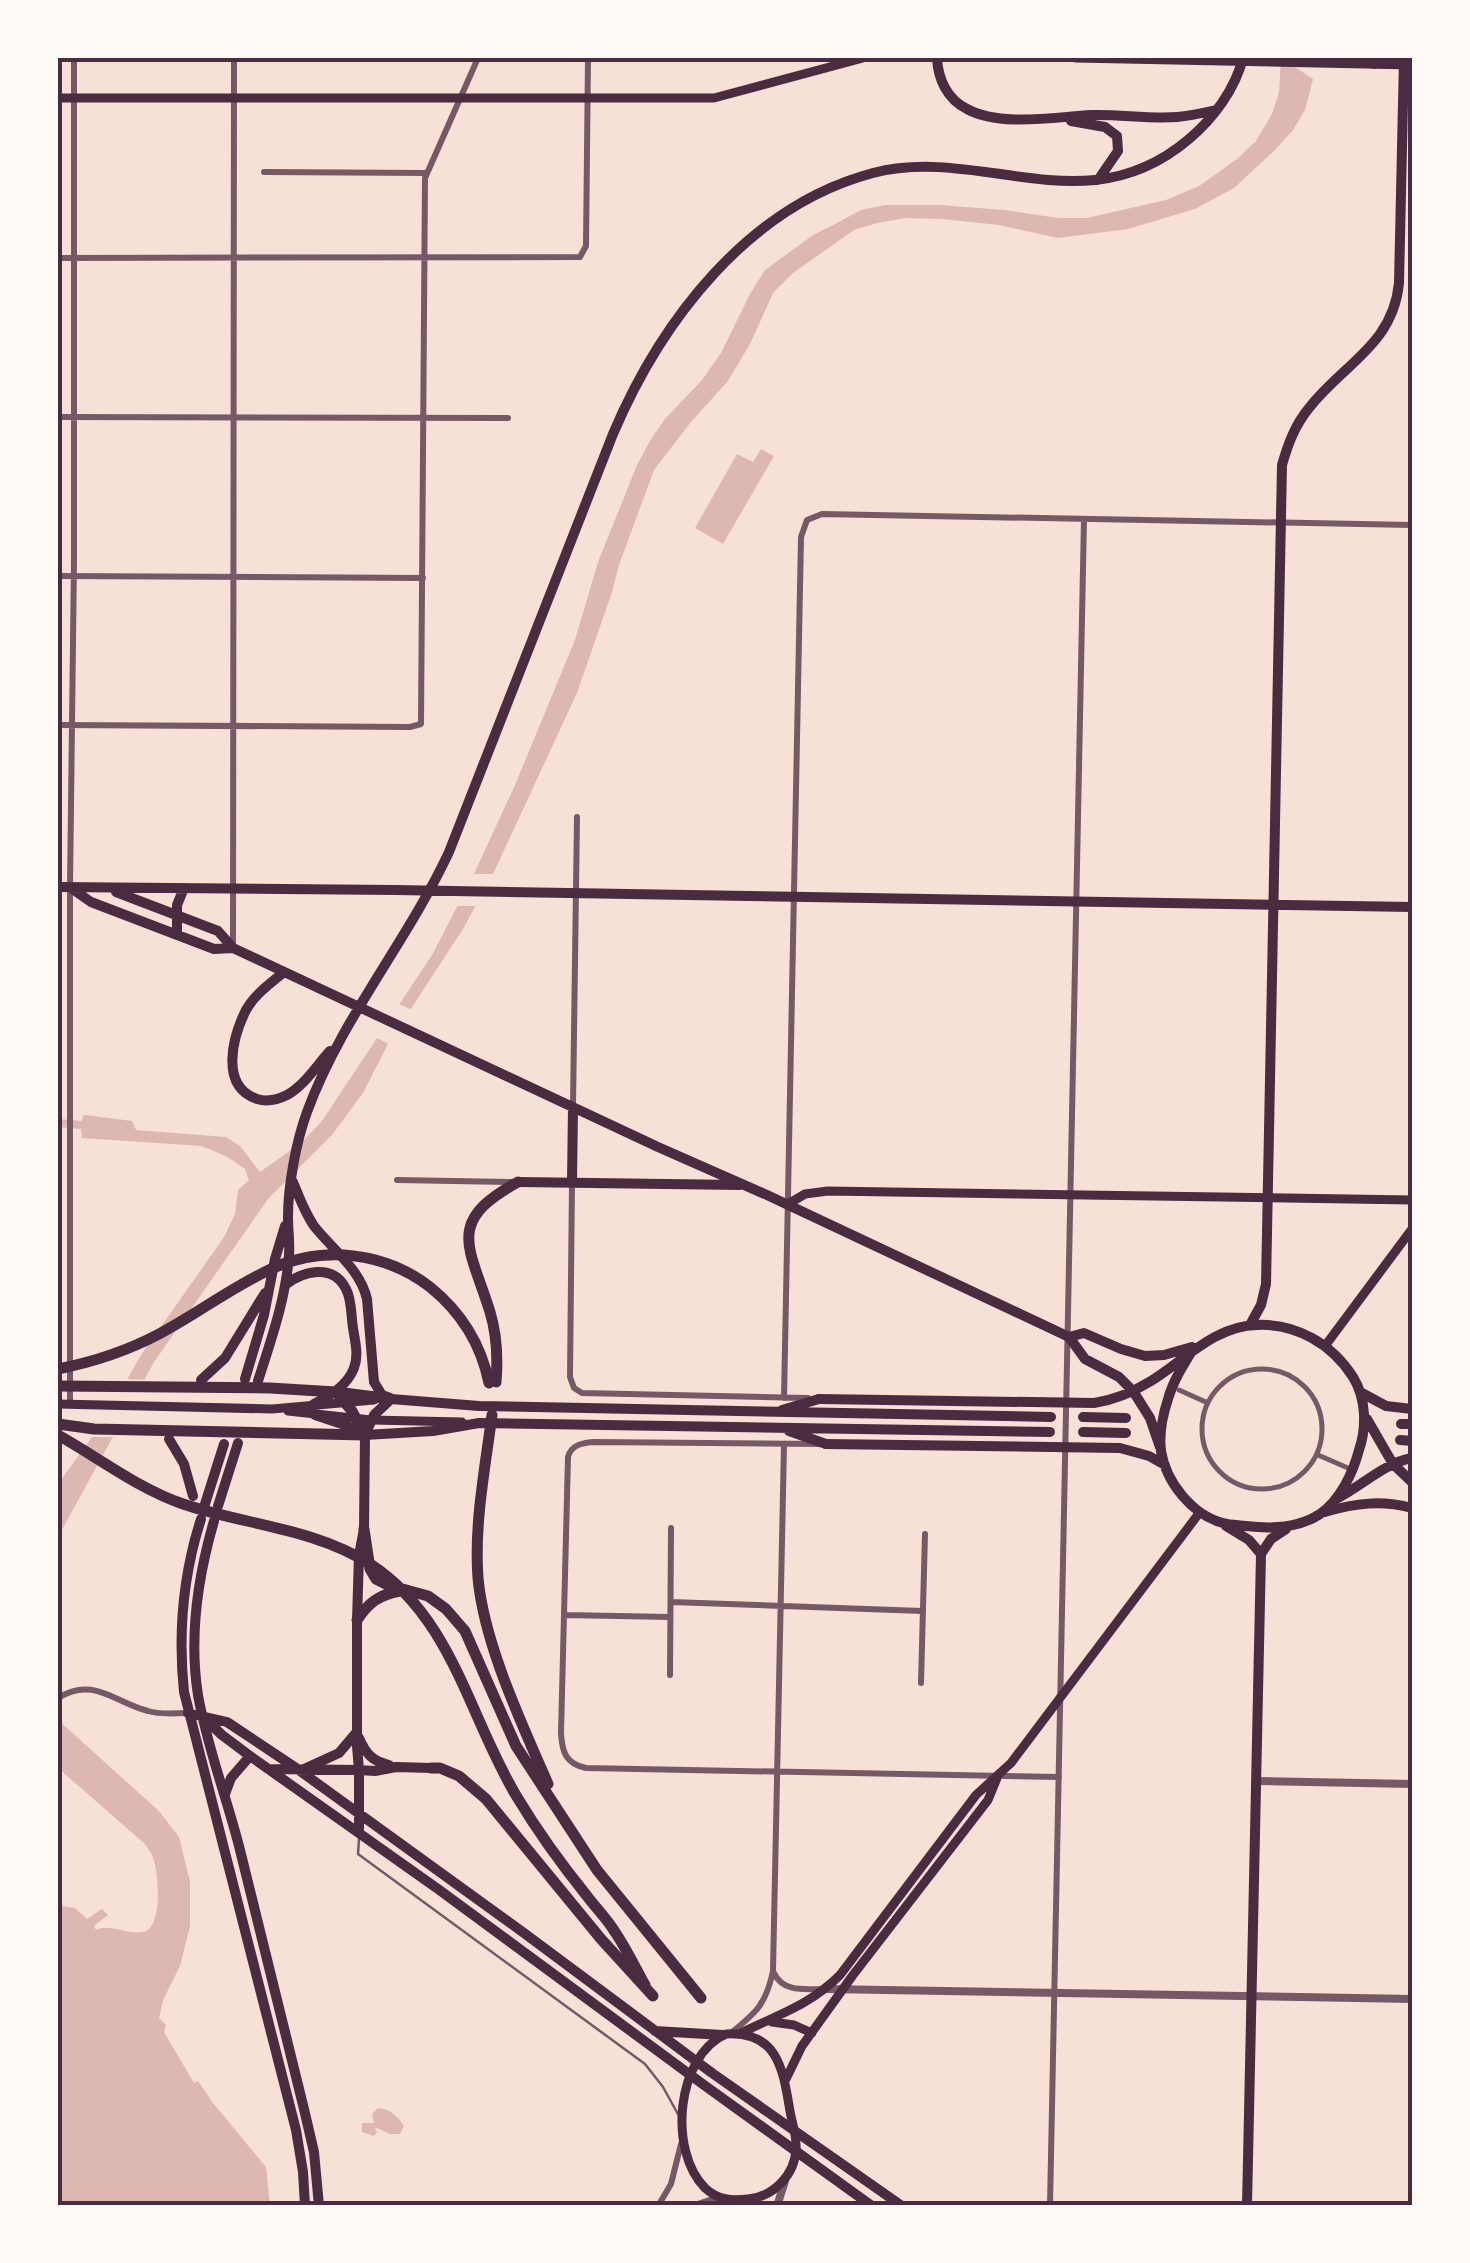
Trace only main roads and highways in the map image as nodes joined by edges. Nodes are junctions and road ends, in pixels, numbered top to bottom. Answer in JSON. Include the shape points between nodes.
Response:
{"nodes":[{"id":1,"x":864,"y":58,"type":"edge"},
{"id":2,"x":937,"y":58,"type":"edge"},
{"id":3,"x":1074,"y":58,"type":"edge"},
{"id":4,"x":1242,"y":58,"type":"edge"},
{"id":5,"x":1374,"y":61,"type":"edge"},
{"id":6,"x":1406,"y":62,"type":"edge"},
{"id":7,"x":58,"y":98,"type":"edge"},
{"id":8,"x":1216,"y":110,"type":"junction"},
{"id":9,"x":1045,"y":118,"type":"junction"},
{"id":10,"x":1098,"y":180,"type":"junction"},
{"id":11,"x":64,"y":887,"type":"edge"},
{"id":12,"x":106,"y":888,"type":"junction"},
{"id":13,"x":184,"y":888,"type":"junction"},
{"id":14,"x":1272,"y":905,"type":"junction"},
{"id":15,"x":1412,"y":907,"type":"edge"},
{"id":16,"x":177,"y":915,"type":"junction"},
{"id":17,"x":177,"y":934,"type":"junction"},
{"id":18,"x":233,"y":948,"type":"junction"},
{"id":19,"x":284,"y":972,"type":"junction"},
{"id":20,"x":340,"y":1040,"type":"junction"},
{"id":21,"x":573,"y":1107,"type":"junction"},
{"id":22,"x":292,"y":1181,"type":"junction"},
{"id":23,"x":518,"y":1182,"type":"joint"},
{"id":24,"x":572,"y":1182,"type":"junction"},
{"id":25,"x":746,"y":1186,"type":"junction"},
{"id":26,"x":1267,"y":1197,"type":"junction"},
{"id":27,"x":1412,"y":1200,"type":"edge"},
{"id":28,"x":788,"y":1204,"type":"junction"},
{"id":29,"x":288,"y":1214,"type":"junction"},
{"id":30,"x":1412,"y":1229,"type":"edge"},
{"id":31,"x":271,"y":1284,"type":"junction"},
{"id":32,"x":284,"y":1286,"type":"junction"},
{"id":33,"x":1250,"y":1325,"type":"junction"},
{"id":34,"x":1069,"y":1338,"type":"junction"},
{"id":35,"x":1208,"y":1340,"type":"junction"},
{"id":36,"x":1325,"y":1346,"type":"junction"},
{"id":37,"x":1192,"y":1351,"type":"junction"},
{"id":38,"x":58,"y":1369,"type":"edge"},
{"id":39,"x":245,"y":1379,"type":"dead end"},
{"id":40,"x":201,"y":1380,"type":"dead end"},
{"id":41,"x":258,"y":1381,"type":"dead end"},
{"id":42,"x":58,"y":1386,"type":"edge"},
{"id":43,"x":1133,"y":1391,"type":"junction"},
{"id":44,"x":336,"y":1392,"type":"junction"},
{"id":45,"x":1360,"y":1392,"type":"junction"},
{"id":46,"x":392,"y":1399,"type":"junction"},
{"id":47,"x":346,"y":1403,"type":"junction"},
{"id":48,"x":58,"y":1404,"type":"edge"},
{"id":49,"x":315,"y":1410,"type":"junction"},
{"id":50,"x":1412,"y":1410,"type":"edge"},
{"id":51,"x":773,"y":1412,"type":"junction"},
{"id":52,"x":1364,"y":1414,"type":"junction"},
{"id":53,"x":492,"y":1416,"type":"dead end"},
{"id":54,"x":1051,"y":1416,"type":"dead end"},
{"id":55,"x":1083,"y":1417,"type":"dead end"},
{"id":56,"x":356,"y":1418,"type":"junction"},
{"id":57,"x":1126,"y":1418,"type":"dead end"},
{"id":58,"x":371,"y":1420,"type":"junction"},
{"id":59,"x":58,"y":1424,"type":"edge"},
{"id":60,"x":433,"y":1427,"type":"junction"},
{"id":61,"x":779,"y":1428,"type":"junction"},
{"id":62,"x":1050,"y":1432,"type":"dead end"},
{"id":63,"x":1083,"y":1432,"type":"dead end"},
{"id":64,"x":1126,"y":1433,"type":"dead end"},
{"id":65,"x":58,"y":1435,"type":"edge"},
{"id":66,"x":365,"y":1435,"type":"junction"},
{"id":67,"x":169,"y":1439,"type":"dead end"},
{"id":68,"x":224,"y":1444,"type":"dead end"},
{"id":69,"x":238,"y":1444,"type":"dead end"},
{"id":70,"x":1160,"y":1448,"type":"junction"},
{"id":71,"x":1412,"y":1458,"type":"edge"},
{"id":72,"x":1165,"y":1464,"type":"junction"},
{"id":73,"x":1392,"y":1464,"type":"junction"},
{"id":74,"x":1412,"y":1482,"type":"edge"},
{"id":75,"x":193,"y":1496,"type":"dead end"},
{"id":76,"x":1335,"y":1500,"type":"junction"},
{"id":77,"x":205,"y":1504,"type":"dead end"},
{"id":78,"x":218,"y":1506,"type":"dead end"},
{"id":79,"x":1195,"y":1508,"type":"junction"},
{"id":80,"x":1412,"y":1508,"type":"edge"},
{"id":81,"x":1320,"y":1514,"type":"junction"},
{"id":82,"x":198,"y":1518,"type":"dead end"},
{"id":83,"x":214,"y":1522,"type":"dead end"},
{"id":84,"x":1221,"y":1523,"type":"junction"},
{"id":85,"x":1291,"y":1526,"type":"junction"},
{"id":86,"x":364,"y":1529,"type":"junction"},
{"id":87,"x":1261,"y":1554,"type":"junction"},
{"id":88,"x":410,"y":1590,"type":"junction"},
{"id":89,"x":357,"y":1620,"type":"junction"},
{"id":90,"x":188,"y":1713,"type":"junction"},
{"id":91,"x":202,"y":1716,"type":"junction"},
{"id":92,"x":357,"y":1732,"type":"junction"},
{"id":93,"x":250,"y":1756,"type":"junction"},
{"id":94,"x":396,"y":1767,"type":"junction"},
{"id":95,"x":431,"y":1768,"type":"joint"},
{"id":96,"x":268,"y":1769,"type":"junction"},
{"id":97,"x":300,"y":1769,"type":"junction"},
{"id":98,"x":359,"y":1770,"type":"junction"},
{"id":99,"x":224,"y":1795,"type":"junction"},
{"id":100,"x":360,"y":1813,"type":"junction"},
{"id":101,"x":562,"y":1816,"type":"junction"},
{"id":102,"x":359,"y":1833,"type":"junction"},
{"id":103,"x":917,"y":1883,"type":"junction"},
{"id":104,"x":645,"y":1984,"type":"junction"},
{"id":105,"x":653,"y":1996,"type":"dead end"},
{"id":106,"x":700,"y":1998,"type":"dead end"},
{"id":107,"x":769,"y":2022,"type":"junction"},
{"id":108,"x":654,"y":2030,"type":"junction"},
{"id":109,"x":812,"y":2033,"type":"junction"},
{"id":110,"x":731,"y":2034,"type":"junction"},
{"id":111,"x":696,"y":2062,"type":"junction"},
{"id":112,"x":690,"y":2074,"type":"junction"},
{"id":113,"x":785,"y":2082,"type":"junction"},
{"id":114,"x":793,"y":2129,"type":"junction"},
{"id":115,"x":796,"y":2150,"type":"junction"},
{"id":116,"x":725,"y":2201,"type":"edge"},
{"id":117,"x":305,"y":2206,"type":"edge"},
{"id":118,"x":319,"y":2206,"type":"edge"},
{"id":119,"x":872,"y":2206,"type":"edge"},
{"id":120,"x":902,"y":2206,"type":"edge"},
{"id":121,"x":1246,"y":2206,"type":"edge"}],
"edges":[{"from":1,"to":7,"type":"main road","via":[[722,97]]},
{"from":2,"to":9,"type":"main road","via":[[942,82],[960,106],[990,117]]},
{"from":3,"to":5,"type":"main road"},
{"from":4,"to":8,"type":"main road"},
{"from":5,"to":6,"type":"main road"},
{"from":6,"to":14,"type":"main road","via":[[1394,310],[1369,350],[1311,405],[1282,465]]},
{"from":8,"to":9,"type":"main road"},
{"from":8,"to":10,"type":"main road","via":[[1165,157]]},
{"from":9,"to":10,"type":"main road","via":[[1113,131],[1118,151]]},
{"from":10,"to":20,"type":"main road","via":[[929,168],[874,173],[781,216],[704,284],[652,354],[622,411],[449,852]]},
{"from":11,"to":12,"type":"main road"},
{"from":11,"to":17,"type":"main road"},
{"from":12,"to":13,"type":"main road"},
{"from":12,"to":16,"type":"main road"},
{"from":13,"to":14,"type":"main road"},
{"from":13,"to":16,"type":"main road"},
{"from":14,"to":15,"type":"main road"},
{"from":14,"to":26,"type":"main road"},
{"from":16,"to":17,"type":"main road"},
{"from":16,"to":18,"type":"main road","via":[[218,931]]},
{"from":17,"to":18,"type":"main road"},
{"from":18,"to":19,"type":"main road"},
{"from":19,"to":20,"type":"main road","via":[[242,1018],[232,1055],[240,1087],[276,1100]]},
{"from":19,"to":21,"type":"main road"},
{"from":20,"to":22,"type":"main road","via":[[300,1136]]},
{"from":21,"to":24,"type":"main road"},
{"from":21,"to":25,"type":"main road"},
{"from":22,"to":29,"type":"main road"},
{"from":22,"to":46,"type":"main road","via":[[310,1220],[363,1286],[374,1382]]},
{"from":23,"to":24,"type":"main road"},
{"from":23,"to":38,"type":"highway","via":[[480,1208],[468,1237],[494,1328],[493,1382],[468,1327],[434,1290],[390,1264],[330,1255],[276,1267],[144,1342]]},
{"from":24,"to":25,"type":"main road"},
{"from":25,"to":28,"type":"main road"},
{"from":26,"to":27,"type":"main road"},
{"from":26,"to":28,"type":"main road","via":[[828,1191]]},
{"from":26,"to":33,"type":"main road","via":[[1266,1284]]},
{"from":28,"to":34,"type":"main road"},
{"from":29,"to":31,"type":"main road"},
{"from":29,"to":32,"type":"main road"},
{"from":30,"to":36,"type":"main road"},
{"from":31,"to":39,"type":"main road"},
{"from":31,"to":40,"type":"main road","via":[[225,1358]]},
{"from":32,"to":41,"type":"main road"},
{"from":32,"to":44,"type":"main road","via":[[319,1271],[346,1289],[356,1358]]},
{"from":33,"to":35,"type":"main road"},
{"from":33,"to":36,"type":"main road","via":[[1288,1328]]},
{"from":34,"to":35,"type":"main road","via":[[1084,1333],[1155,1356]]},
{"from":34,"to":43,"type":"main road","via":[[1085,1359]]},
{"from":35,"to":37,"type":"main road"},
{"from":36,"to":45,"type":"main road"},
{"from":37,"to":43,"type":"main road"},
{"from":37,"to":70,"type":"main road","via":[[1168,1398]]},
{"from":42,"to":44,"type":"highway"},
{"from":43,"to":51,"type":"main road","via":[[1068,1403],[819,1398]]},
{"from":43,"to":70,"type":"main road"},
{"from":44,"to":46,"type":"highway"},
{"from":44,"to":47,"type":"highway"},
{"from":44,"to":49,"type":"main road"},
{"from":45,"to":50,"type":"main road"},
{"from":45,"to":52,"type":"main road"},
{"from":46,"to":47,"type":"main road"},
{"from":46,"to":51,"type":"main road"},
{"from":46,"to":58,"type":"main road"},
{"from":47,"to":49,"type":"main road"},
{"from":47,"to":56,"type":"highway"},
{"from":48,"to":49,"type":"main road"},
{"from":49,"to":56,"type":"main road"},
{"from":49,"to":66,"type":"main road"},
{"from":51,"to":54,"type":"main road"},
{"from":52,"to":73,"type":"main road"},
{"from":52,"to":76,"type":"main road","via":[[1358,1457]]},
{"from":53,"to":101,"type":"highway","via":[[478,1534],[480,1594],[500,1666]]},
{"from":55,"to":57,"type":"main road"},
{"from":56,"to":58,"type":"main road"},
{"from":56,"to":66,"type":"highway"},
{"from":58,"to":60,"type":"main road"},
{"from":58,"to":66,"type":"main road"},
{"from":59,"to":66,"type":"highway"},
{"from":60,"to":61,"type":"main road"},
{"from":60,"to":66,"type":"main road"},
{"from":61,"to":62,"type":"main road"},
{"from":61,"to":72,"type":"main road","via":[[826,1444],[1130,1449]]},
{"from":63,"to":64,"type":"main road"},
{"from":65,"to":104,"type":"highway","via":[[178,1502],[316,1539],[390,1579],[427,1619],[515,1795],[615,1931]]},
{"from":66,"to":86,"type":"main road"},
{"from":67,"to":75,"type":"main road"},
{"from":68,"to":77,"type":"main road"},
{"from":69,"to":78,"type":"main road"},
{"from":70,"to":72,"type":"main road"},
{"from":71,"to":73,"type":"main road"},
{"from":72,"to":79,"type":"main road"},
{"from":73,"to":74,"type":"main road"},
{"from":73,"to":76,"type":"main road"},
{"from":76,"to":81,"type":"main road"},
{"from":79,"to":84,"type":"main road"},
{"from":79,"to":103,"type":"main road","via":[[1011,1763],[976,1795]]},
{"from":80,"to":81,"type":"main road","via":[[1367,1502]]},
{"from":81,"to":85,"type":"main road"},
{"from":82,"to":90,"type":"main road","via":[[182,1634]]},
{"from":83,"to":91,"type":"main road","via":[[196,1628]]},
{"from":84,"to":85,"type":"main road"},
{"from":84,"to":87,"type":"main road"},
{"from":85,"to":87,"type":"main road"},
{"from":86,"to":88,"type":"highway","via":[[372,1573]]},
{"from":86,"to":89,"type":"main road"},
{"from":87,"to":121,"type":"main road"},
{"from":88,"to":89,"type":"highway","via":[[372,1600]]},
{"from":88,"to":101,"type":"highway","via":[[437,1602],[466,1631],[516,1746]]},
{"from":89,"to":92,"type":"main road"},
{"from":90,"to":91,"type":"main road"},
{"from":90,"to":117,"type":"main road","via":[[296,2130]]},
{"from":91,"to":93,"type":"main road"},
{"from":91,"to":97,"type":"main road","via":[[227,1722]]},
{"from":91,"to":99,"type":"main road"},
{"from":92,"to":94,"type":"main road","via":[[369,1756]]},
{"from":92,"to":97,"type":"main road","via":[[334,1756]]},
{"from":92,"to":98,"type":"main road"},
{"from":93,"to":96,"type":"main road"},
{"from":93,"to":99,"type":"main road"},
{"from":94,"to":95,"type":"main road"},
{"from":94,"to":98,"type":"main road"},
{"from":95,"to":104,"type":"highway","via":[[459,1776],[486,1799]]},
{"from":96,"to":97,"type":"main road"},
{"from":96,"to":102,"type":"main road"},
{"from":97,"to":98,"type":"main road"},
{"from":97,"to":100,"type":"main road"},
{"from":98,"to":100,"type":"main road"},
{"from":99,"to":118,"type":"main road","via":[[314,2152]]},
{"from":100,"to":102,"type":"main road"},
{"from":100,"to":108,"type":"main road"},
{"from":101,"to":106,"type":"highway"},
{"from":102,"to":112,"type":"main road"},
{"from":103,"to":107,"type":"main road","via":[[826,1989]]},
{"from":103,"to":109,"type":"main road"},
{"from":104,"to":105,"type":"highway"},
{"from":107,"to":109,"type":"main road"},
{"from":107,"to":110,"type":"main road"},
{"from":108,"to":110,"type":"main road"},
{"from":108,"to":111,"type":"main road"},
{"from":109,"to":113,"type":"main road"},
{"from":110,"to":111,"type":"main road","via":[[709,2045]]},
{"from":110,"to":113,"type":"main road","via":[[757,2039],[770,2050]]},
{"from":111,"to":112,"type":"main road"},
{"from":111,"to":114,"type":"main road"},
{"from":112,"to":115,"type":"main road"},
{"from":112,"to":116,"type":"main road","via":[[682,2128],[695,2174]]},
{"from":113,"to":114,"type":"main road"},
{"from":114,"to":115,"type":"main road"},
{"from":114,"to":120,"type":"main road"},
{"from":115,"to":116,"type":"main road","via":[[774,2190]]},
{"from":115,"to":119,"type":"main road"}]}
